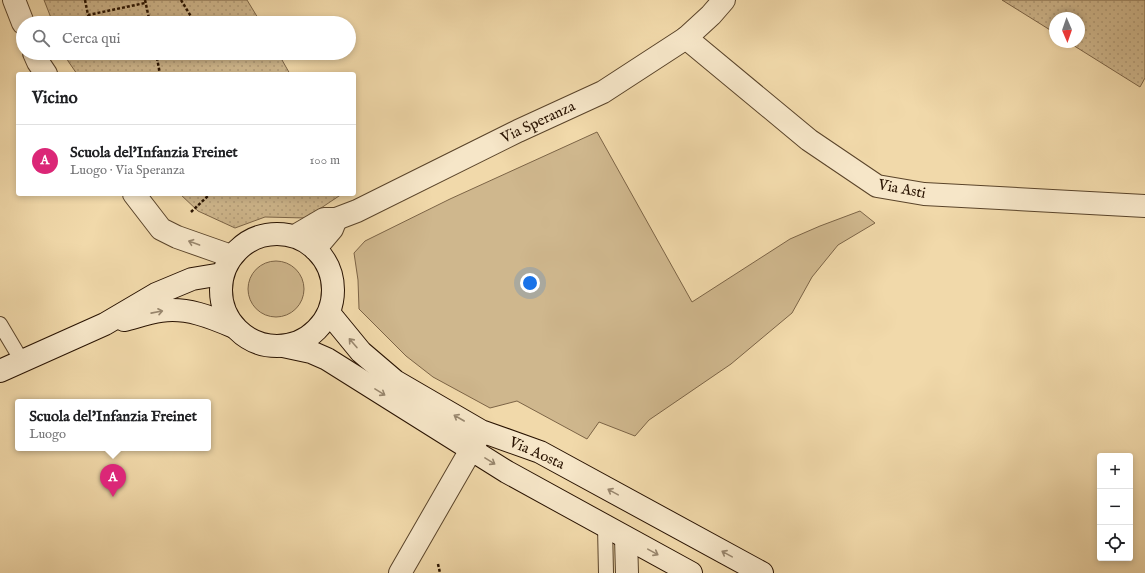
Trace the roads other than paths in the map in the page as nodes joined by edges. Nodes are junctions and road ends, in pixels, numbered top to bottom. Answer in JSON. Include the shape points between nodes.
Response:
{"nodes":[{"id":1,"x":14,"y":0,"type":"edge"},
{"id":2,"x":724,"y":0,"type":"edge"},
{"id":3,"x":20,"y":16,"type":"edge"},
{"id":4,"x":686,"y":38,"type":"junction"},
{"id":5,"x":37,"y":60,"type":"edge"},
{"id":6,"x":45,"y":72,"type":"edge"},
{"id":7,"x":136,"y":196,"type":"edge"},
{"id":8,"x":1145,"y":206,"type":"edge"},
{"id":9,"x":336,"y":219,"type":"junction"},
{"id":10,"x":295,"y":236,"type":"junction"},
{"id":11,"x":315,"y":249,"type":"junction"},
{"id":12,"x":227,"y":265,"type":"junction"},
{"id":13,"x":329,"y":313,"type":"junction"},
{"id":14,"x":0,"y":324,"type":"edge"},
{"id":15,"x":105,"y":324,"type":"junction"},
{"id":16,"x":234,"y":327,"type":"junction"},
{"id":17,"x":283,"y":346,"type":"junction"},
{"id":18,"x":22,"y":361,"type":"junction"},
{"id":19,"x":0,"y":371,"type":"edge"},
{"id":20,"x":476,"y":440,"type":"junction"},
{"id":21,"x":605,"y":527,"type":"junction"},
{"id":22,"x":626,"y":538,"type":"junction"},
{"id":23,"x":400,"y":573,"type":"edge"},
{"id":24,"x":606,"y":573,"type":"edge"},
{"id":25,"x":627,"y":573,"type":"edge"},
{"id":26,"x":691,"y":573,"type":"edge"},
{"id":27,"x":762,"y":573,"type":"edge"}],
"edges":[{"from":1,"to":3,"type":"street"},
{"from":2,"to":4,"type":"street","name":"Via Speranza"},
{"from":4,"to":8,"type":"street","name":"Via Asti","via":[[809,140],[878,186],[924,194]]},
{"from":4,"to":9,"type":"street","name":"Via Speranza","via":[[602,92]]},
{"from":5,"to":6,"type":"street"},
{"from":12,"to":7,"type":"street","one_way":true,"via":[[162,229]]},
{"from":9,"to":10,"type":"street","name":"Via Speranza","via":[[324,219]]},
{"from":9,"to":11,"type":"street","via":[[332,229]]},
{"from":10,"to":11,"type":"street","via":[[311,244]]},
{"from":10,"to":12,"type":"street","via":[[278,233],[260,236],[244,244]]},
{"from":11,"to":13,"type":"street","via":[[324,258],[332,276],[333,295]]},
{"from":12,"to":15,"type":"street","via":[[156,294]]},
{"from":12,"to":16,"type":"street","via":[[220,292],[224,311]]},
{"from":13,"to":17,"type":"street","via":[[310,336]]},
{"from":20,"to":13,"type":"street","name":"Via Aosta","one_way":true,"via":[[395,381],[361,352]]},
{"from":14,"to":18,"type":"lane"},
{"from":15,"to":16,"type":"street","one_way":true,"via":[[162,311],[183,311],[207,316]]},
{"from":15,"to":18,"type":"street"},
{"from":16,"to":17,"type":"street","via":[[248,338],[265,345]]},
{"from":17,"to":20,"type":"street","name":"Via Aosta","one_way":true,"via":[[327,359]]},
{"from":18,"to":19,"type":"street"},
{"from":20,"to":21,"type":"street","name":"Via Aosta","one_way":true,"via":[[507,472]]},
{"from":20,"to":23,"type":"street"},
{"from":27,"to":20,"type":"street","name":"Via Aosta","one_way":true,"via":[[540,452]]},
{"from":21,"to":22,"type":"street","name":"Via Aosta"},
{"from":21,"to":24,"type":"lane"},
{"from":22,"to":25,"type":"street"},
{"from":22,"to":26,"type":"street","name":"Via Aosta","one_way":true}]}
